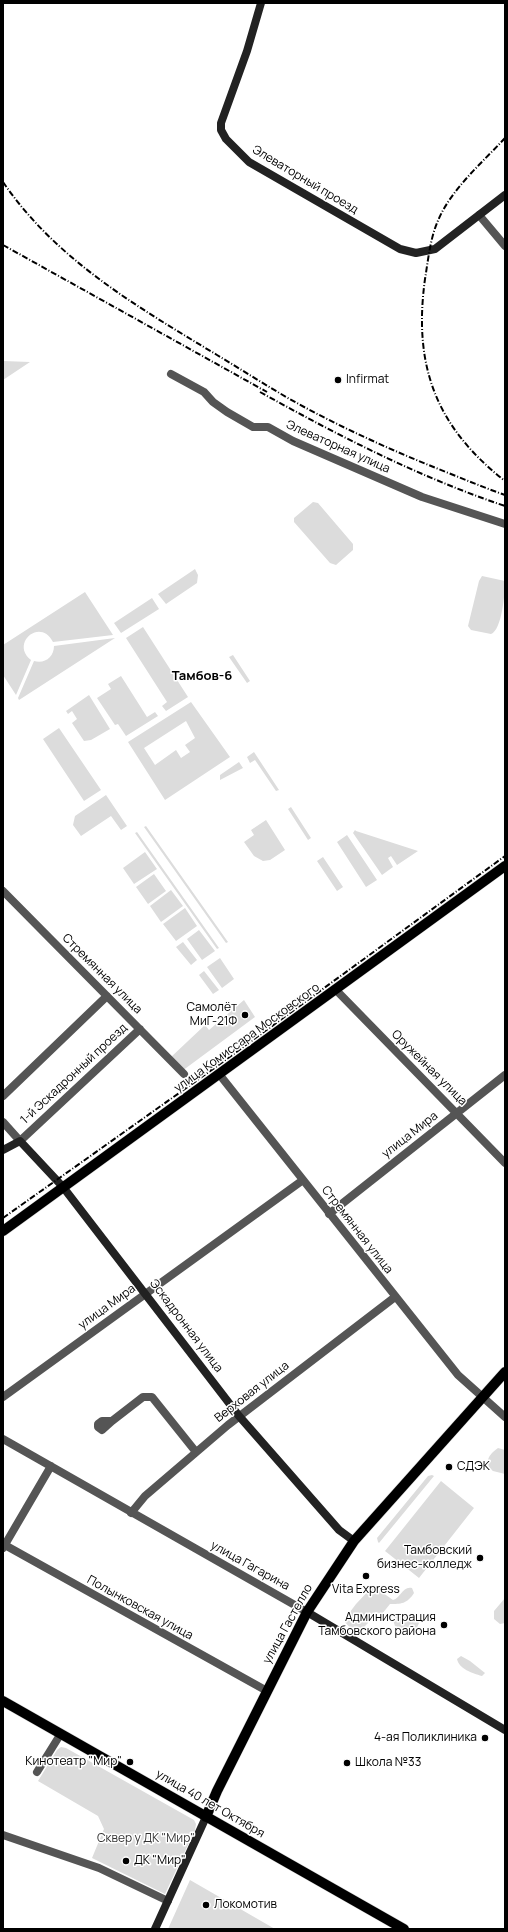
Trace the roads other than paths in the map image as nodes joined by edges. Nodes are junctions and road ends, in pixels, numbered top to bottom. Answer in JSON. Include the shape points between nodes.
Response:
{"nodes":[{"id":1,"x":261,"y":3,"type":"edge"},
{"id":2,"x":505,"y":195,"type":"edge"},
{"id":3,"x":479,"y":214,"type":"junction"},
{"id":4,"x":505,"y":246,"type":"edge"},
{"id":5,"x":171,"y":374,"type":"dead end"},
{"id":6,"x":505,"y":524,"type":"edge"},
{"id":7,"x":505,"y":866,"type":"edge"},
{"id":8,"x":3,"y":890,"type":"edge"},
{"id":9,"x":336,"y":990,"type":"junction"},
{"id":10,"x":107,"y":996,"type":"junction"},
{"id":11,"x":140,"y":1029,"type":"junction"},
{"id":12,"x":184,"y":1074,"type":"dead end"},
{"id":13,"x":219,"y":1074,"type":"junction"},
{"id":14,"x":505,"y":1075,"type":"edge"},
{"id":15,"x":3,"y":1096,"type":"edge"},
{"id":16,"x":456,"y":1114,"type":"junction"},
{"id":17,"x":3,"y":1122,"type":"edge"},
{"id":18,"x":20,"y":1142,"type":"junction"},
{"id":19,"x":3,"y":1150,"type":"edge"},
{"id":20,"x":505,"y":1163,"type":"edge"},
{"id":21,"x":303,"y":1180,"type":"junction"},
{"id":22,"x":63,"y":1187,"type":"junction"},
{"id":23,"x":329,"y":1214,"type":"junction"},
{"id":24,"x":3,"y":1231,"type":"edge"},
{"id":25,"x":146,"y":1293,"type":"junction"},
{"id":26,"x":395,"y":1298,"type":"junction"},
{"id":27,"x":505,"y":1372,"type":"edge"},
{"id":28,"x":3,"y":1397,"type":"edge"},
{"id":29,"x":482,"y":1397,"type":"junction"},
{"id":30,"x":240,"y":1416,"type":"junction"},
{"id":31,"x":505,"y":1417,"type":"edge"},
{"id":32,"x":112,"y":1421,"type":"dead end"},
{"id":33,"x":3,"y":1438,"type":"edge"},
{"id":34,"x":196,"y":1452,"type":"junction"},
{"id":35,"x":51,"y":1466,"type":"junction"},
{"id":36,"x":131,"y":1513,"type":"junction"},
{"id":37,"x":354,"y":1541,"type":"junction"},
{"id":38,"x":4,"y":1546,"type":"edge"},
{"id":39,"x":307,"y":1612,"type":"junction"},
{"id":40,"x":267,"y":1691,"type":"junction"},
{"id":41,"x":3,"y":1701,"type":"edge"},
{"id":42,"x":505,"y":1730,"type":"edge"},
{"id":43,"x":60,"y":1735,"type":"junction"},
{"id":44,"x":38,"y":1772,"type":"dead end"},
{"id":45,"x":206,"y":1817,"type":"junction"},
{"id":46,"x":3,"y":1835,"type":"edge"},
{"id":47,"x":168,"y":1901,"type":"junction"},
{"id":48,"x":155,"y":1929,"type":"edge"},
{"id":49,"x":404,"y":1929,"type":"edge"}],
"edges":[{"from":1,"to":3,"type":"street","name":"Элеваторный проезд","via":[[221,123],[224,136],[236,151],[249,162],[412,253],[438,248]]},
{"from":2,"to":3,"type":"street"},
{"from":3,"to":4,"type":"street"},
{"from":5,"to":6,"type":"street","name":"Элеваторная улица","via":[[204,392],[227,412],[254,427],[268,427],[293,441],[422,497]]},
{"from":7,"to":9,"type":"main road","name":"улица Комиссара Московского"},
{"from":8,"to":10,"type":"street","name":"Стремянная улица"},
{"from":9,"to":13,"type":"main road","name":"улица Комиссара Московского"},
{"from":9,"to":16,"type":"street","name":"Оружейная улица"},
{"from":10,"to":11,"type":"street","name":"Стремянная улица"},
{"from":10,"to":15,"type":"street"},
{"from":11,"to":12,"type":"street","name":"Стремянная улица"},
{"from":11,"to":18,"type":"street","name":"1-й Эскадронный проезд"},
{"from":13,"to":21,"type":"street","name":"Стремянная улица"},
{"from":13,"to":22,"type":"main road","name":"улица Комиссара Московского"},
{"from":14,"to":16,"type":"street","name":"улица Мира"},
{"from":16,"to":20,"type":"street","name":"Оружейная улица"},
{"from":16,"to":23,"type":"street","name":"улица Мира"},
{"from":17,"to":18,"type":"street","name":"Эскадронная улица"},
{"from":18,"to":19,"type":"street","name":"1-й Эскадронный проезд"},
{"from":18,"to":22,"type":"street","name":"Эскадронная улица"},
{"from":21,"to":23,"type":"street","name":"Стремянная улица"},
{"from":21,"to":25,"type":"street","name":"улица Мира"},
{"from":22,"to":24,"type":"main road","name":"улица Комиссара Московского"},
{"from":22,"to":25,"type":"street","name":"Эскадронная улица"},
{"from":23,"to":26,"type":"street","name":"Стремянная улица"},
{"from":25,"to":28,"type":"street","name":"улица Мира"},
{"from":25,"to":30,"type":"street","name":"Эскадронная улица"},
{"from":26,"to":29,"type":"street","name":"Стремянная улица","via":[[458,1375]]},
{"from":26,"to":30,"type":"street","name":"Верховая улица"},
{"from":27,"to":29,"type":"main road","name":"улица Гастелло"},
{"from":29,"to":31,"type":"street","name":"Стремянная улица"},
{"from":29,"to":37,"type":"main road","name":"улица Гастелло"},
{"from":30,"to":34,"type":"street","name":"Верховая улица"},
{"from":30,"to":37,"type":"street","name":"Эскадронная улица","via":[[339,1530]]},
{"from":32,"to":34,"type":"street","via":[[143,1397],[152,1397]]},
{"from":33,"to":35,"type":"street","name":"улица Гагарина"},
{"from":34,"to":36,"type":"street","name":"Верховая улица","via":[[145,1496]]},
{"from":35,"to":36,"type":"street","name":"улица Гагарина"},
{"from":35,"to":38,"type":"street"},
{"from":36,"to":39,"type":"street","name":"улица Гагарина"},
{"from":37,"to":39,"type":"main road","name":"улица Гастелло"},
{"from":38,"to":40,"type":"street","name":"Полынковская улица"},
{"from":39,"to":40,"type":"main road","name":"улица Гастелло"},
{"from":39,"to":42,"type":"street","name":"улица Гагарина"},
{"from":40,"to":45,"type":"main road","name":"улица Гастелло"},
{"from":41,"to":43,"type":"main road","name":"улица 40 лет Октября"},
{"from":43,"to":44,"type":"street"},
{"from":43,"to":45,"type":"main road","name":"улица 40 лет Октября"},
{"from":45,"to":47,"type":"street","name":"улица Гастелло"},
{"from":45,"to":49,"type":"main road","name":"улица 40 лет Октября"},
{"from":46,"to":47,"type":"street","via":[[99,1868]]},
{"from":47,"to":48,"type":"street","name":"улица Гастелло"}]}
